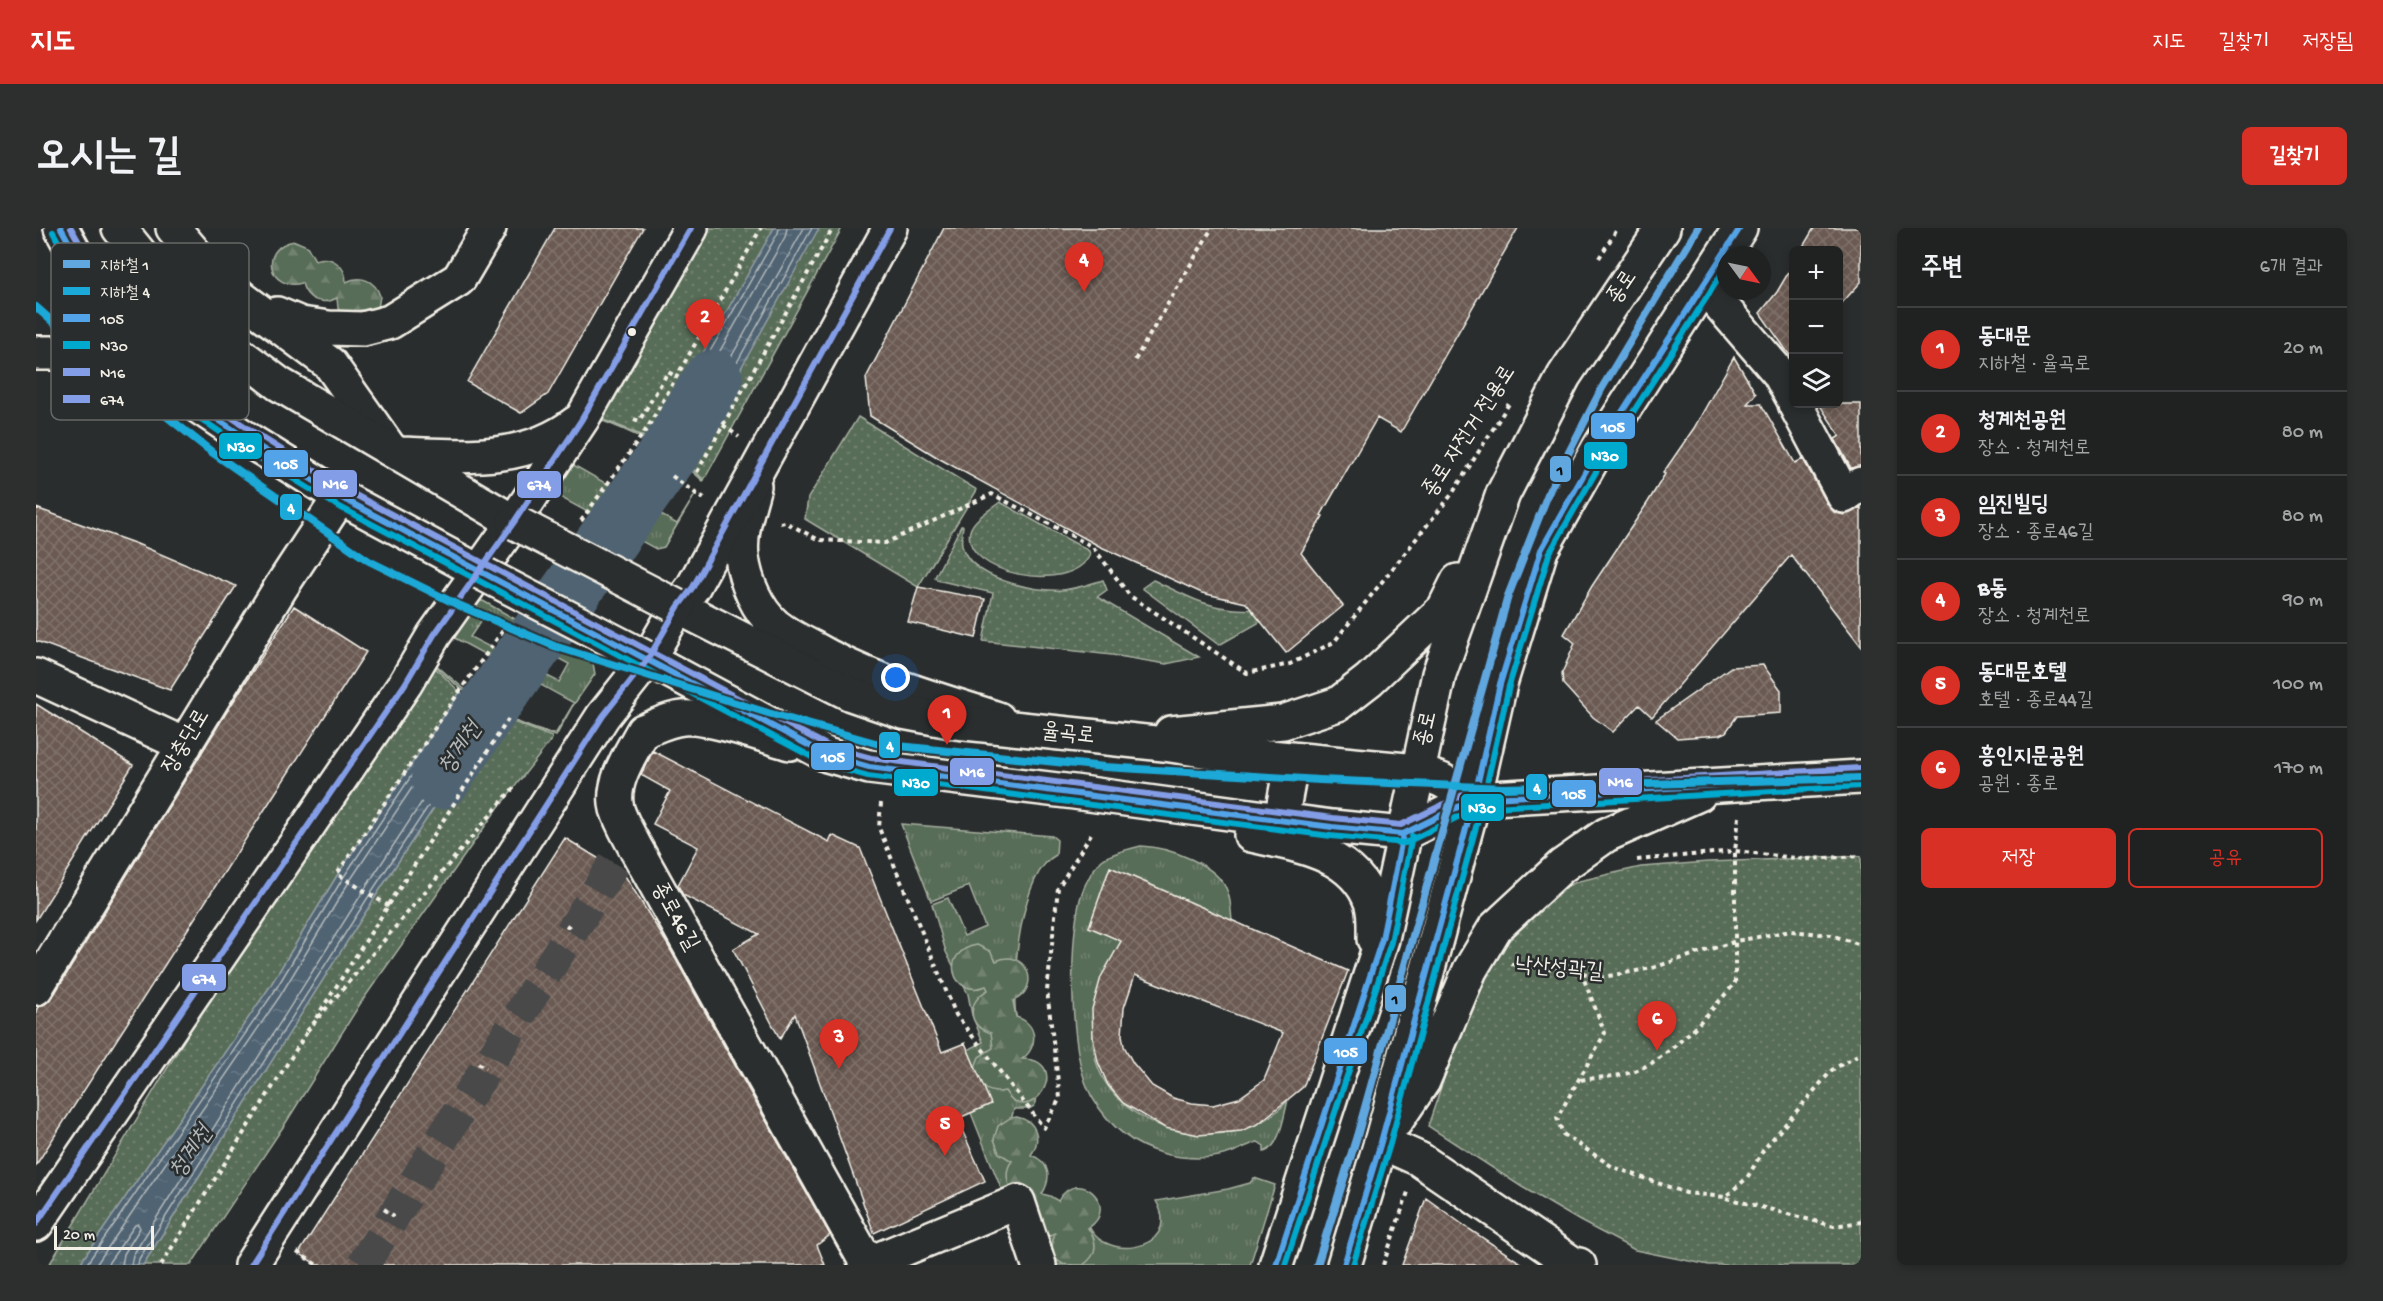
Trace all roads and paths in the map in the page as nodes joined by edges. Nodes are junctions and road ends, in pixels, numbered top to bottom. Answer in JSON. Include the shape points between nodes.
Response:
{"nodes":[{"id":1,"x":61,"y":228,"type":"edge"},
{"id":2,"x":119,"y":228,"type":"edge"},
{"id":3,"x":173,"y":228,"type":"edge"},
{"id":4,"x":489,"y":228,"type":"edge"},
{"id":5,"x":692,"y":228,"type":"edge"},
{"id":6,"x":833,"y":228,"type":"edge"},
{"id":7,"x":890,"y":228,"type":"edge"},
{"id":8,"x":1212,"y":228,"type":"edge"},
{"id":9,"x":1618,"y":228,"type":"edge"},
{"id":10,"x":1663,"y":228,"type":"edge"},
{"id":11,"x":1740,"y":228,"type":"edge"},
{"id":12,"x":69,"y":243,"type":"edge"},
{"id":13,"x":131,"y":243,"type":"edge"},
{"id":14,"x":186,"y":243,"type":"edge"},
{"id":15,"x":1593,"y":267,"type":"dead end"},
{"id":16,"x":1704,"y":286,"type":"junction"},
{"id":17,"x":249,"y":302,"type":"edge"},
{"id":18,"x":249,"y":303,"type":"edge"},
{"id":19,"x":1136,"y":360,"type":"dead end"},
{"id":20,"x":249,"y":361,"type":"edge"},
{"id":21,"x":677,"y":377,"type":"dead end"},
{"id":22,"x":1789,"y":393,"type":"edge"},
{"id":23,"x":1514,"y":396,"type":"dead end"},
{"id":24,"x":1798,"y":408,"type":"edge"},
{"id":25,"x":582,"y":418,"type":"junction"},
{"id":26,"x":634,"y":419,"type":"dead end"},
{"id":27,"x":219,"y":420,"type":"edge"},
{"id":28,"x":723,"y":425,"type":"junction"},
{"id":29,"x":739,"y":436,"type":"dead end"},
{"id":30,"x":394,"y":451,"type":"junction"},
{"id":31,"x":697,"y":472,"type":"dead end"},
{"id":32,"x":672,"y":476,"type":"dead end"},
{"id":33,"x":750,"y":484,"type":"junction"},
{"id":34,"x":1852,"y":490,"type":"edge"},
{"id":35,"x":1503,"y":494,"type":"junction"},
{"id":36,"x":340,"y":497,"type":"junction"},
{"id":37,"x":702,"y":498,"type":"dead end"},
{"id":38,"x":514,"y":522,"type":"junction"},
{"id":39,"x":776,"y":524,"type":"dead end"},
{"id":40,"x":478,"y":571,"type":"junction"},
{"id":41,"x":678,"y":607,"type":"junction"},
{"id":42,"x":648,"y":659,"type":"junction"},
{"id":43,"x":36,"y":676,"type":"edge"},
{"id":44,"x":509,"y":718,"type":"dead end"},
{"id":45,"x":643,"y":731,"type":"junction"},
{"id":46,"x":1040,"y":732,"type":"junction"},
{"id":47,"x":1099,"y":739,"type":"junction"},
{"id":48,"x":184,"y":745,"type":"junction"},
{"id":49,"x":582,"y":749,"type":"junction"},
{"id":50,"x":826,"y":754,"type":"junction"},
{"id":51,"x":1292,"y":760,"type":"junction"},
{"id":52,"x":1417,"y":771,"type":"junction"},
{"id":53,"x":1861,"y":777,"type":"edge"},
{"id":54,"x":1732,"y":784,"type":"junction"},
{"id":55,"x":1074,"y":792,"type":"junction"},
{"id":56,"x":1474,"y":800,"type":"junction"},
{"id":57,"x":881,"y":802,"type":"dead end"},
{"id":58,"x":495,"y":812,"type":"dead end"},
{"id":59,"x":1281,"y":820,"type":"junction"},
{"id":60,"x":1091,"y":834,"type":"dead end"},
{"id":61,"x":1404,"y":834,"type":"junction"},
{"id":62,"x":1735,"y":851,"type":"junction"},
{"id":63,"x":1861,"y":856,"type":"edge"},
{"id":64,"x":1631,"y":861,"type":"dead end"},
{"id":65,"x":338,"y":874,"type":"dead end"},
{"id":66,"x":388,"y":906,"type":"junction"},
{"id":67,"x":566,"y":926,"type":"dead end"},
{"id":68,"x":573,"y":930,"type":"dead end"},
{"id":69,"x":1736,"y":942,"type":"junction"},
{"id":70,"x":1861,"y":945,"type":"edge"},
{"id":71,"x":1375,"y":960,"type":"junction"},
{"id":72,"x":1506,"y":964,"type":"dead end"},
{"id":73,"x":1581,"y":972,"type":"junction"},
{"id":74,"x":36,"y":988,"type":"edge"},
{"id":75,"x":307,"y":1032,"type":"junction"},
{"id":76,"x":1861,"y":1053,"type":"edge"},
{"id":77,"x":478,"y":1063,"type":"dead end"},
{"id":78,"x":486,"y":1068,"type":"dead end"},
{"id":79,"x":1580,"y":1080,"type":"junction"},
{"id":80,"x":1381,"y":1142,"type":"junction"},
{"id":81,"x":1419,"y":1159,"type":"junction"},
{"id":82,"x":1725,"y":1197,"type":"junction"},
{"id":83,"x":384,"y":1209,"type":"dead end"},
{"id":84,"x":394,"y":1216,"type":"dead end"},
{"id":85,"x":1861,"y":1222,"type":"edge"},
{"id":86,"x":36,"y":1224,"type":"edge"},
{"id":87,"x":261,"y":1262,"type":"edge"},
{"id":88,"x":161,"y":1265,"type":"edge"},
{"id":89,"x":867,"y":1265,"type":"edge"},
{"id":90,"x":1039,"y":1265,"type":"edge"},
{"id":91,"x":1276,"y":1265,"type":"edge"},
{"id":92,"x":1344,"y":1265,"type":"edge"},
{"id":93,"x":1383,"y":1265,"type":"edge"},
{"id":94,"x":1579,"y":1265,"type":"edge"}],
"edges":[{"from":1,"to":12,"type":"main road"},
{"from":2,"to":13,"type":"main road"},
{"from":3,"to":14,"type":"main road"},
{"from":4,"to":17,"type":"main road","via":[[459,279],[390,322],[363,329],[301,324]]},
{"from":5,"to":25,"type":"main road"},
{"from":6,"to":28,"type":"path"},
{"from":7,"to":33,"type":"main road"},
{"from":8,"to":19,"type":"path"},
{"from":9,"to":15,"type":"path"},
{"from":10,"to":35,"type":"main road","name":"종로","via":[[1564,376]]},
{"from":11,"to":16,"type":"main road"},
{"from":16,"to":22,"type":"main road","via":[[1779,374]]},
{"from":16,"to":56,"type":"main road","via":[[1597,451],[1540,550],[1500,684]]},
{"from":18,"to":30,"type":"main road","via":[[330,364]]},
{"from":20,"to":30,"type":"main road","via":[[279,384]]},
{"from":21,"to":26,"type":"path","via":[[668,372],[639,421]]},
{"from":23,"to":39,"type":"path","name":"종로 자전거 전용로","via":[[1452,494],[1334,642],[1290,664],[1247,673],[1130,596],[1093,547],[992,494],[885,543],[819,540],[785,522]]},
{"from":24,"to":34,"type":"main road"},
{"from":25,"to":30,"type":"main road","via":[[535,447],[505,453],[468,456]]},
{"from":25,"to":38,"type":"main road"},
{"from":27,"to":36,"type":"main road"},
{"from":28,"to":29,"type":"path"},
{"from":28,"to":31,"type":"path"},
{"from":30,"to":38,"type":"main road"},
{"from":32,"to":37,"type":"path"},
{"from":33,"to":41,"type":"main road"},
{"from":33,"to":46,"type":"main road","via":[[742,555],[754,595],[776,626],[874,679]]},
{"from":35,"to":47,"type":"main road","via":[[1444,609],[1338,704],[1283,722]]},
{"from":35,"to":52,"type":"main road","name":"종로","via":[[1439,674]]},
{"from":36,"to":40,"type":"main road"},
{"from":36,"to":48,"type":"main road","name":"장충단로"},
{"from":38,"to":40,"type":"main road"},
{"from":38,"to":41,"type":"main road","name":"율곡로","bridge":true},
{"from":40,"to":42,"type":"main road","bridge":true},
{"from":40,"to":86,"type":"main road"},
{"from":41,"to":42,"type":"main road"},
{"from":41,"to":46,"type":"main road","name":"율곡로","via":[[851,694],[903,712]]},
{"from":42,"to":49,"type":"main road"},
{"from":42,"to":50,"type":"main road"},
{"from":43,"to":48,"type":"main road"},
{"from":44,"to":66,"type":"path"},
{"from":45,"to":49,"type":"main road","via":[[603,735]]},
{"from":45,"to":50,"type":"main road","via":[[685,717]]},
{"from":45,"to":89,"type":"main road","name":"종로46길","via":[[623,769],[617,808],[635,848]]},
{"from":46,"to":47,"type":"main road","name":"율곡로"},
{"from":47,"to":51,"type":"main road","name":"율곡로"},
{"from":48,"to":74,"type":"main road","name":"장충단로"},
{"from":49,"to":87,"type":"main road"},
{"from":50,"to":55,"type":"main road","via":[[869,767]]},
{"from":51,"to":52,"type":"main road","name":"율곡로"},
{"from":51,"to":59,"type":"main road"},
{"from":52,"to":56,"type":"main road","name":"율곡로"},
{"from":52,"to":61,"type":"main road","name":"종로"},
{"from":53,"to":54,"type":"main road"},
{"from":54,"to":56,"type":"main road"},
{"from":54,"to":62,"type":"path"},
{"from":54,"to":80,"type":"main road","via":[[1606,835],[1562,866],[1495,928],[1470,970],[1423,1081]]},
{"from":55,"to":59,"type":"main road"},
{"from":55,"to":71,"type":"main road","via":[[1317,851],[1339,862],[1358,879],[1371,903]]},
{"from":56,"to":61,"type":"main road"},
{"from":56,"to":80,"type":"main road"},
{"from":57,"to":60,"type":"path","via":[[879,828],[956,1015],[1044,1128],[1060,1098],[1047,991],[1058,888]]},
{"from":58,"to":75,"type":"path"},
{"from":59,"to":61,"type":"main road"},
{"from":61,"to":71,"type":"main road","name":"종로"},
{"from":62,"to":63,"type":"path","via":[[1805,859]]},
{"from":62,"to":64,"type":"path"},
{"from":62,"to":69,"type":"path"},
{"from":65,"to":66,"type":"path"},
{"from":66,"to":75,"type":"path"},
{"from":67,"to":68,"type":"path"},
{"from":69,"to":70,"type":"path","name":"낙산성곽길","via":[[1791,931],[1831,935]]},
{"from":69,"to":73,"type":"path","name":"낙산성곽길","via":[[1652,968],[1598,978]]},
{"from":69,"to":79,"type":"path","via":[[1735,983],[1670,1051],[1635,1071]]},
{"from":71,"to":91,"type":"main road","name":"종로"},
{"from":72,"to":73,"type":"path","name":"낙산성곽길"},
{"from":73,"to":79,"type":"path","via":[[1605,1033]]},
{"from":75,"to":88,"type":"path"},
{"from":76,"to":82,"type":"path","via":[[1832,1070],[1764,1149],[1747,1178]]},
{"from":77,"to":78,"type":"path"},
{"from":79,"to":82,"type":"path","via":[[1557,1118],[1563,1134],[1613,1167],[1686,1193]]},
{"from":80,"to":81,"type":"main road"},
{"from":80,"to":92,"type":"main road"},
{"from":81,"to":93,"type":"path"},
{"from":81,"to":94,"type":"main road"},
{"from":82,"to":85,"type":"path","via":[[1834,1226]]},
{"from":83,"to":84,"type":"path"},
{"from":89,"to":90,"type":"main road","via":[[1018,1202]]}]}
